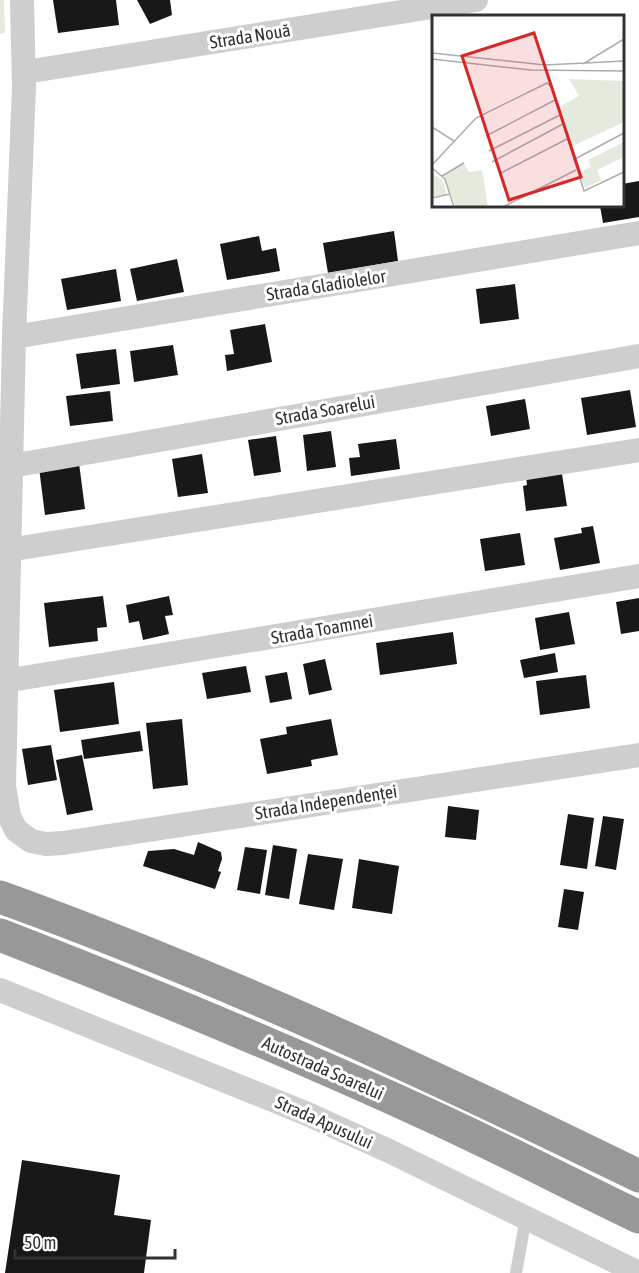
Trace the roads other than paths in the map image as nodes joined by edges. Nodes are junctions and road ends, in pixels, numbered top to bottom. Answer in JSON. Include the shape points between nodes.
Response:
{"nodes":[{"id":1,"x":22,"y":0,"type":"edge"},
{"id":2,"x":476,"y":0,"type":"edge"},
{"id":3,"x":25,"y":72,"type":"junction"},
{"id":4,"x":11,"y":160,"type":"edge"},
{"id":5,"x":639,"y":233,"type":"edge"},
{"id":6,"x":14,"y":337,"type":"junction"},
{"id":7,"x":639,"y":356,"type":"edge"},
{"id":8,"x":639,"y":450,"type":"edge"},
{"id":9,"x":11,"y":466,"type":"junction"},
{"id":10,"x":8,"y":550,"type":"junction"},
{"id":11,"x":639,"y":576,"type":"edge"},
{"id":12,"x":5,"y":681,"type":"junction"},
{"id":13,"x":639,"y":755,"type":"edge"},
{"id":14,"x":0,"y":897,"type":"edge"},
{"id":15,"x":0,"y":934,"type":"edge"},
{"id":16,"x":0,"y":990,"type":"edge"},
{"id":17,"x":639,"y":1176,"type":"edge"},
{"id":18,"x":526,"y":1217,"type":"junction"},
{"id":19,"x":639,"y":1217,"type":"edge"},
{"id":20,"x":516,"y":1273,"type":"edge"},
{"id":21,"x":639,"y":1273,"type":"edge"}],
"edges":[{"from":1,"to":3,"type":"street"},
{"from":2,"to":3,"type":"street","name":"Strada Nouă"},
{"from":3,"to":4,"type":"street"},
{"from":4,"to":6,"type":"street"},
{"from":5,"to":6,"type":"street","name":"Strada Gladiolelor"},
{"from":6,"to":9,"type":"street"},
{"from":7,"to":9,"type":"street","name":"Strada Soarelui"},
{"from":8,"to":10,"type":"street"},
{"from":9,"to":10,"type":"street"},
{"from":10,"to":12,"type":"street"},
{"from":11,"to":12,"type":"street","name":"Strada Toamnei"},
{"from":12,"to":13,"type":"street","name":"Strada Independenței","via":[[4,786],[9,816],[16,830],[31,841],[46,844]]},
{"from":14,"to":17,"type":"highway","name":"Autostrada Soarelui","via":[[176,965],[353,1040]]},
{"from":15,"to":19,"type":"highway","name":"Autostrada Soarelui","via":[[301,1057]]},
{"from":16,"to":18,"type":"street","name":"Strada Apusului","via":[[306,1113]]},
{"from":18,"to":20,"type":"lane"},
{"from":18,"to":21,"type":"street","name":"Strada Apusului"}]}
